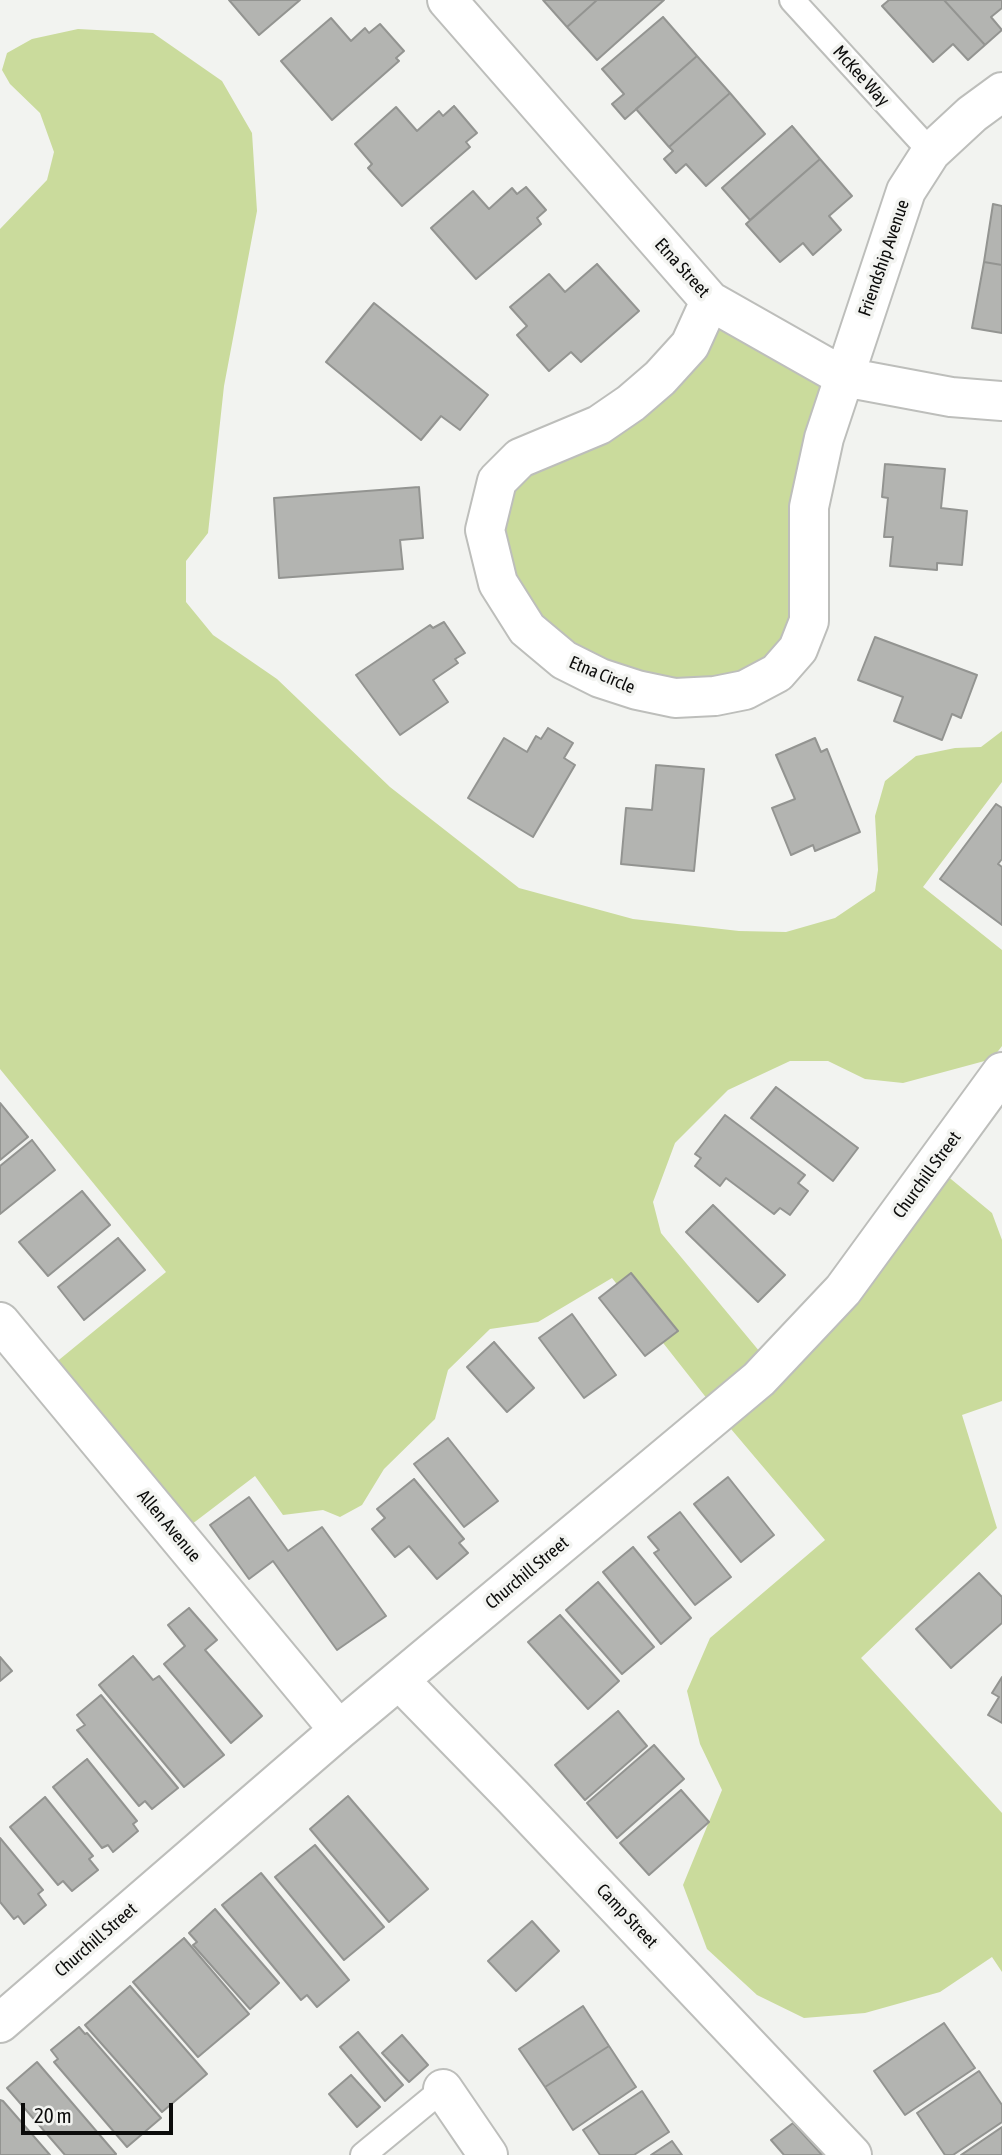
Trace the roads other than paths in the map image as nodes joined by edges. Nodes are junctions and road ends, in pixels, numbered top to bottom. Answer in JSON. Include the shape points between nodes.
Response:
{"nodes":[{"id":1,"x":447,"y":0,"type":"edge"},
{"id":2,"x":792,"y":0,"type":"edge"},
{"id":3,"x":1002,"y":92,"type":"edge"},
{"id":4,"x":931,"y":152,"type":"junction"},
{"id":5,"x":710,"y":301,"type":"junction"},
{"id":6,"x":844,"y":377,"type":"junction"},
{"id":7,"x":1002,"y":401,"type":"edge"},
{"id":8,"x":1002,"y":1072,"type":"edge"},
{"id":9,"x":0,"y":1322,"type":"edge"},
{"id":10,"x":399,"y":1680,"type":"junction"},
{"id":11,"x":339,"y":1730,"type":"junction"},
{"id":12,"x":0,"y":2023,"type":"edge"},
{"id":13,"x":443,"y":2089,"type":"joint"},
{"id":14,"x":363,"y":2155,"type":"edge"},
{"id":15,"x":488,"y":2155,"type":"edge"},
{"id":16,"x":852,"y":2155,"type":"edge"}],
"edges":[{"from":1,"to":5,"type":"street","name":"Etna Street"},
{"from":2,"to":4,"type":"lane","name":"McKee Way"},
{"from":3,"to":4,"type":"street","name":"Friendship Avenue"},
{"from":4,"to":6,"type":"street","name":"Friendship Avenue","via":[[906,191]]},
{"from":5,"to":6,"type":"street","name":"Etna Street"},
{"from":5,"to":6,"type":"street","name":"Etna Circle","via":[[690,345],[631,403],[599,425],[520,458],[497,481],[485,530],[498,583],[527,629],[564,660],[600,678],[675,698],[745,690],[777,673],[798,649],[808,621],[810,507],[824,438]]},
{"from":6,"to":7,"type":"street","name":"Etna Street","via":[[951,397]]},
{"from":8,"to":10,"type":"street","name":"Churchill Street","via":[[843,1290],[759,1379]]},
{"from":9,"to":11,"type":"street","name":"Allen Avenue"},
{"from":10,"to":11,"type":"street","name":"Churchill Street"},
{"from":10,"to":16,"type":"street","name":"Camp Street"},
{"from":11,"to":12,"type":"street","name":"Churchill Street"},
{"from":13,"to":14,"type":"lane"},
{"from":13,"to":15,"type":"street"}]}
